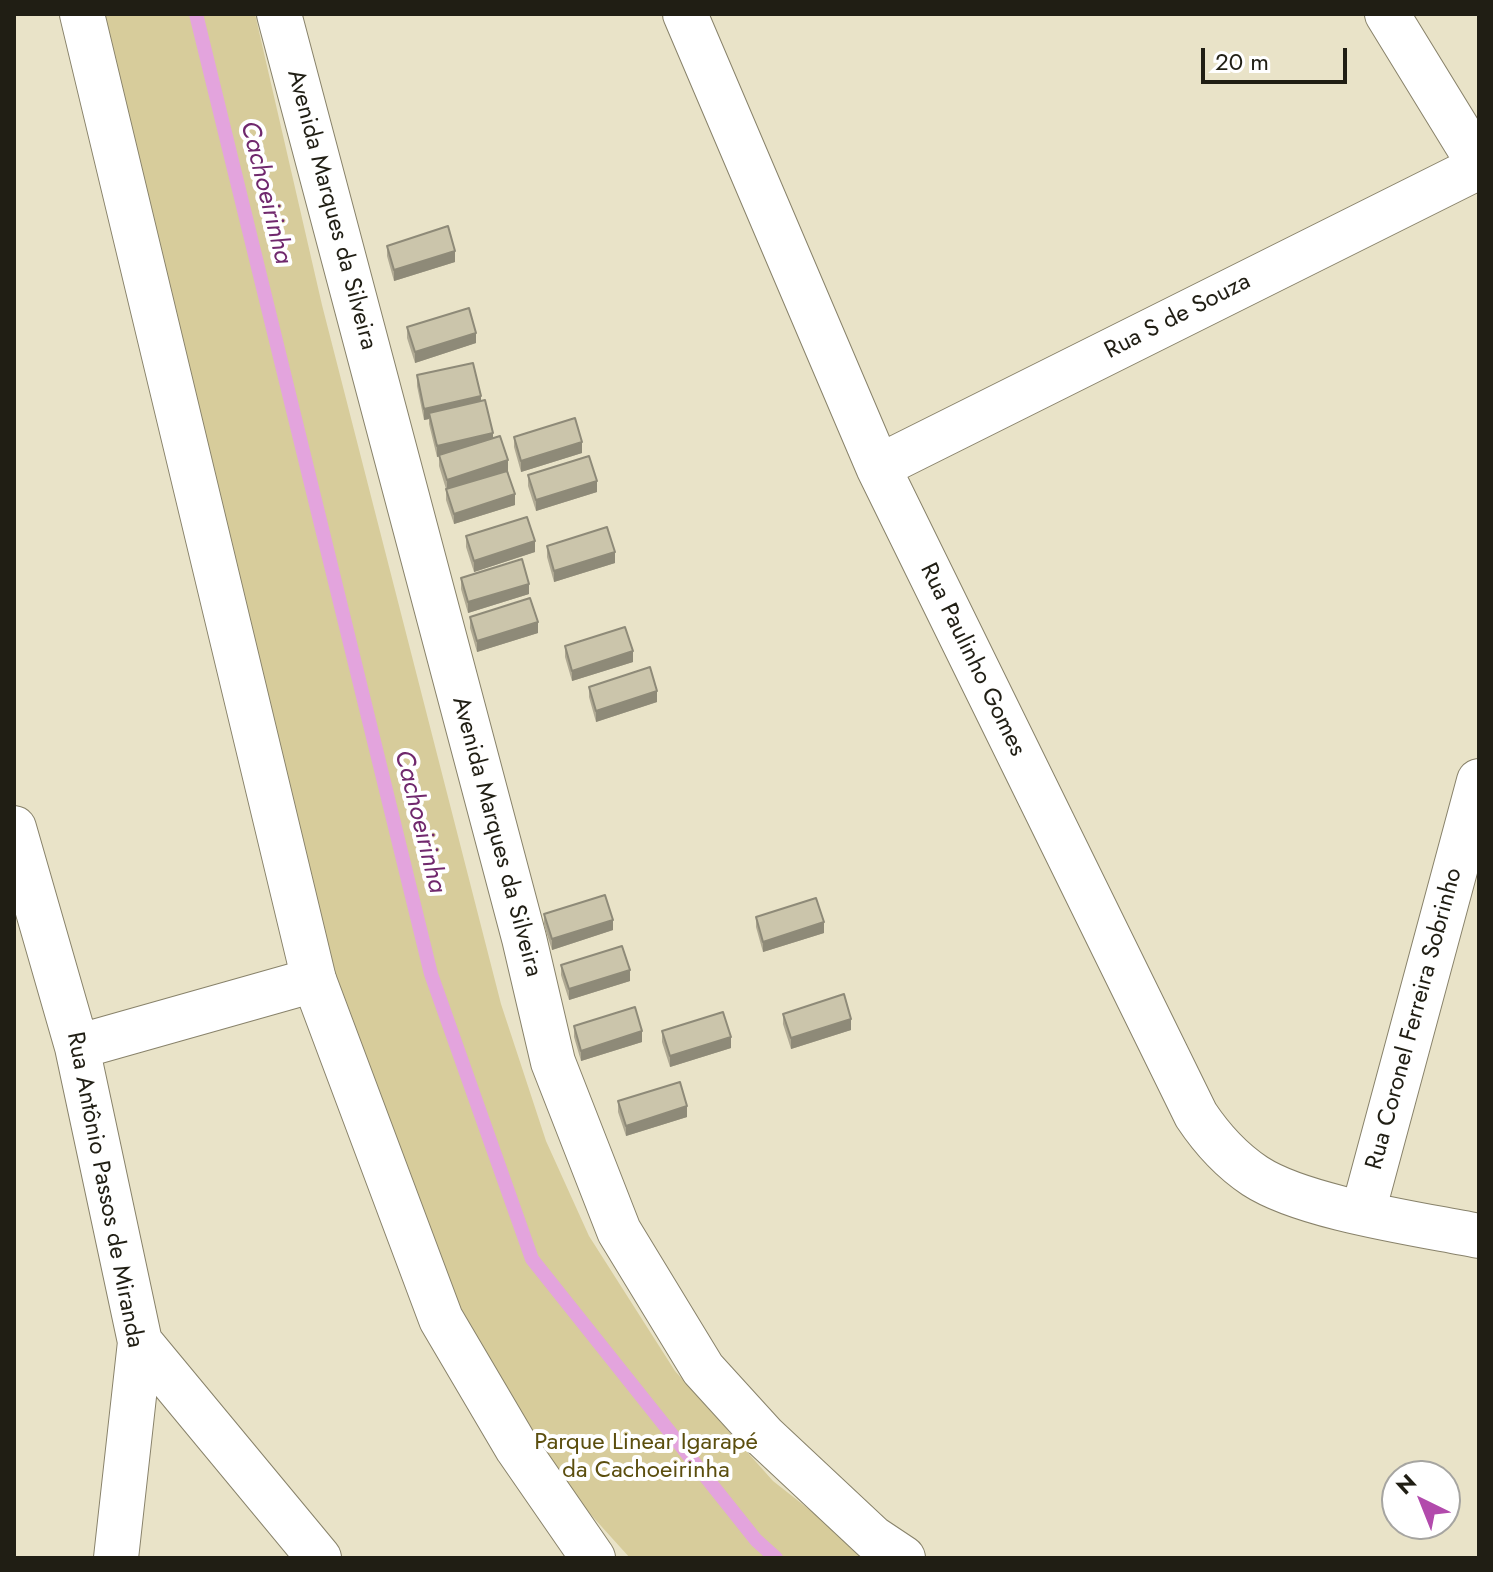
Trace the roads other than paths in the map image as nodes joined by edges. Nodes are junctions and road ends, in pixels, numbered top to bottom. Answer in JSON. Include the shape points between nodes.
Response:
{"nodes":[{"id":1,"x":82,"y":14,"type":"edge"},
{"id":2,"x":279,"y":14,"type":"edge"},
{"id":3,"x":685,"y":14,"type":"edge"},
{"id":4,"x":1387,"y":14,"type":"edge"},
{"id":5,"x":1479,"y":165,"type":"edge"},
{"id":6,"x":878,"y":467,"type":"junction"},
{"id":7,"x":1479,"y":781,"type":"edge"},
{"id":8,"x":14,"y":828,"type":"edge"},
{"id":9,"x":314,"y":980,"type":"junction"},
{"id":10,"x":77,"y":1047,"type":"junction"},
{"id":11,"x":1363,"y":1212,"type":"junction"},
{"id":12,"x":1479,"y":1236,"type":"edge"},
{"id":13,"x":140,"y":1342,"type":"junction"},
{"id":14,"x":116,"y":1558,"type":"edge"},
{"id":15,"x":319,"y":1558,"type":"edge"},
{"id":16,"x":593,"y":1558,"type":"edge"},
{"id":17,"x":903,"y":1558,"type":"edge"}],
"edges":[{"from":1,"to":9,"type":"street"},
{"from":2,"to":17,"type":"street","name":"Avenida Marques da Silveira","via":[[553,1062],[619,1231],[703,1369],[764,1436],[873,1538]]},
{"from":3,"to":6,"type":"street","name":"Rua Paulinho Gomes"},
{"from":4,"to":5,"type":"street"},
{"from":5,"to":6,"type":"street","name":"Rua S de Souza"},
{"from":6,"to":11,"type":"street","name":"Rua Paulinho Gomes","via":[[1196,1115],[1227,1154],[1257,1177],[1295,1195]]},
{"from":7,"to":11,"type":"street","name":"Rua Coronel Ferreira Sobrinho"},
{"from":8,"to":10,"type":"street","name":"Rua Antônio Passos de Miranda"},
{"from":9,"to":10,"type":"street"},
{"from":9,"to":16,"type":"street","via":[[441,1319],[517,1448]]},
{"from":10,"to":13,"type":"street","name":"Rua Antônio Passos de Miranda"},
{"from":11,"to":12,"type":"street","name":"Rua Paulinho Gomes"},
{"from":13,"to":14,"type":"street","name":"Rua Antônio Passos de Miranda"},
{"from":13,"to":15,"type":"street"}]}
